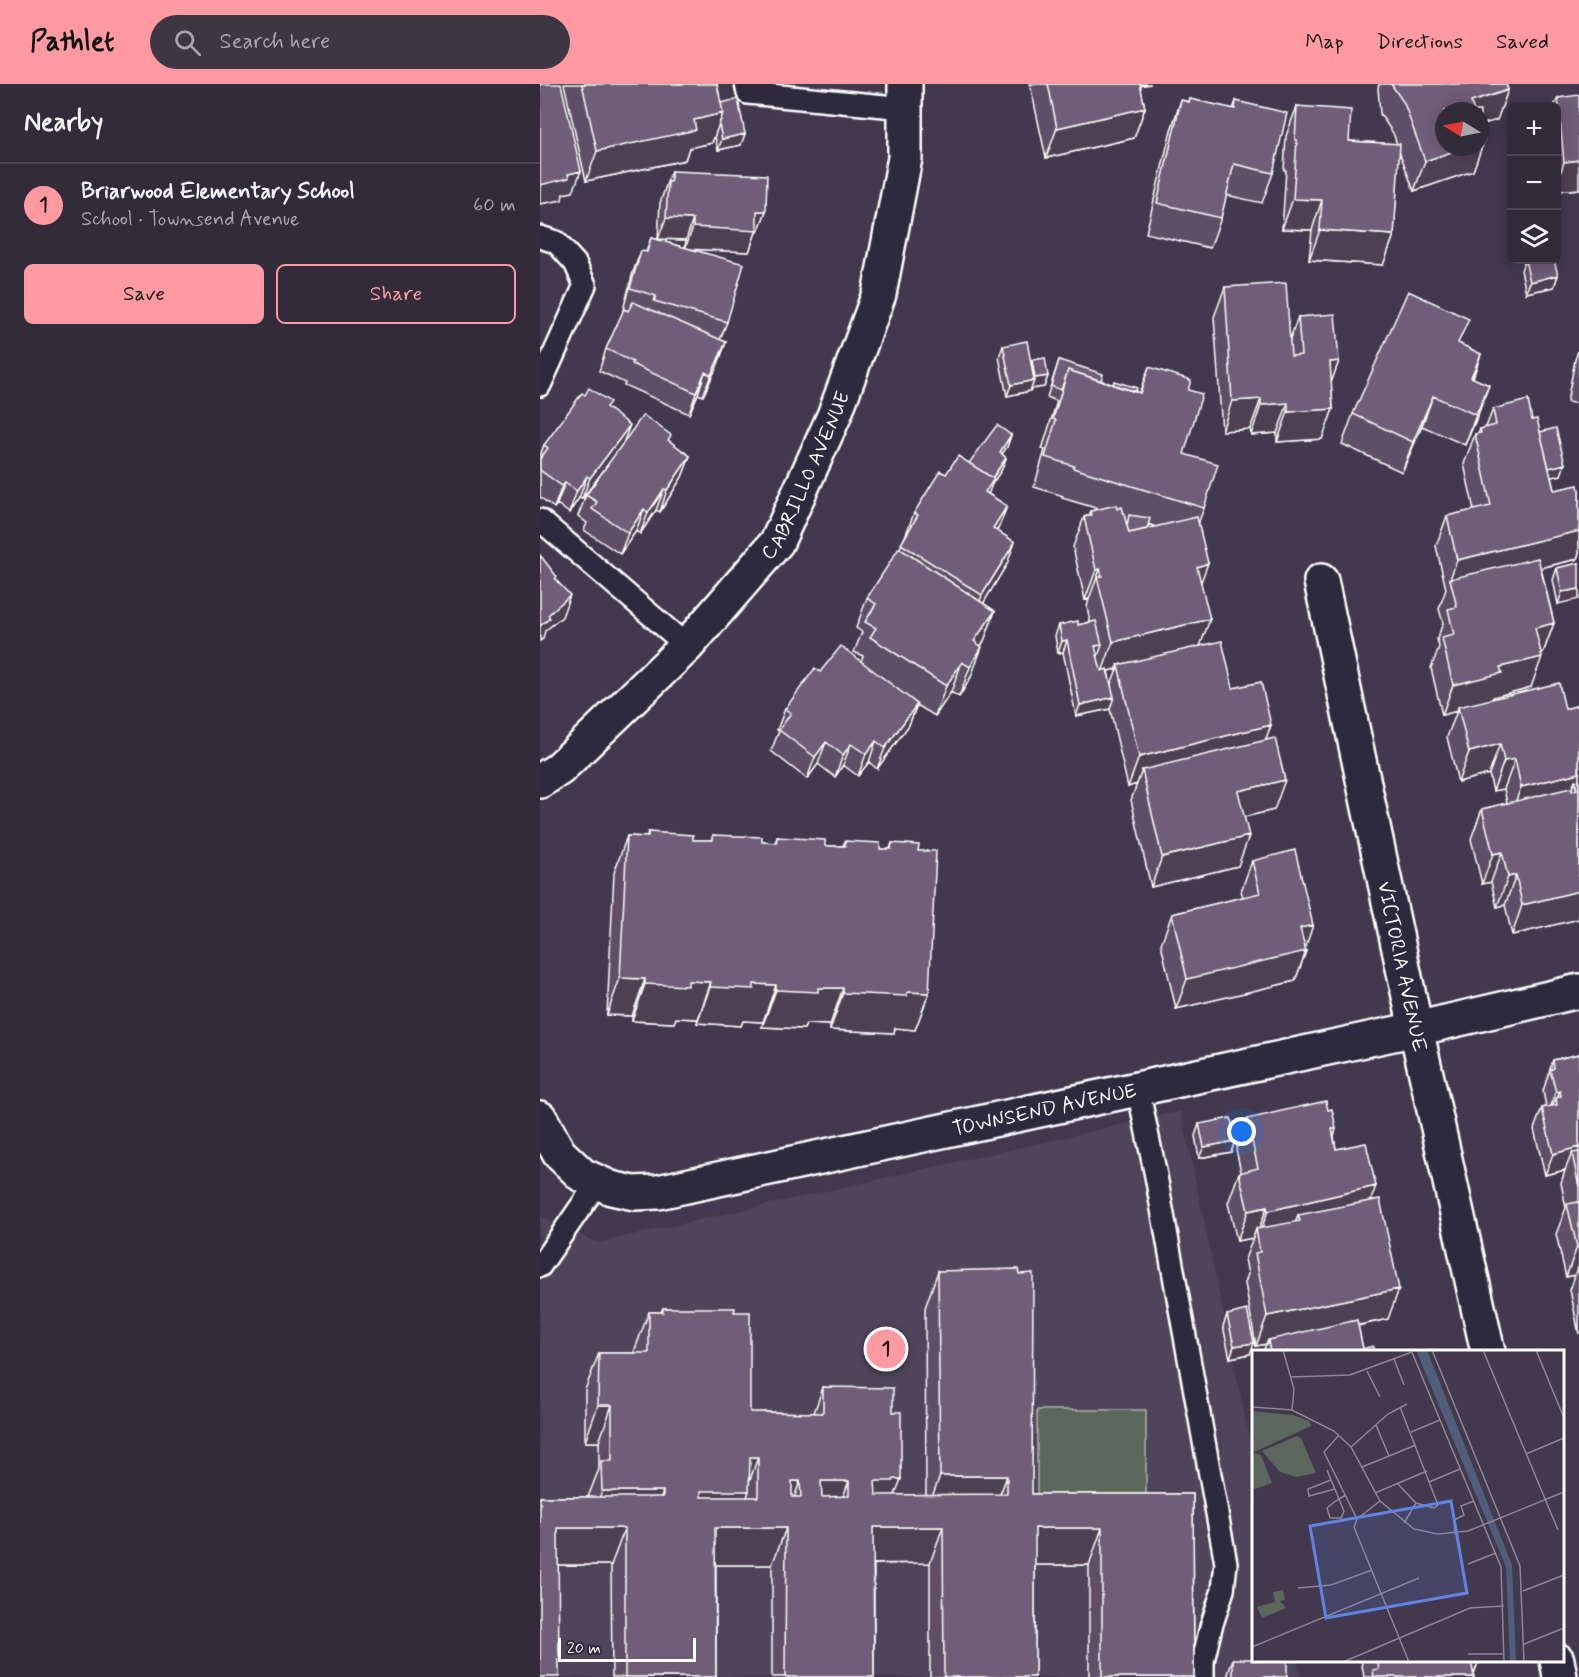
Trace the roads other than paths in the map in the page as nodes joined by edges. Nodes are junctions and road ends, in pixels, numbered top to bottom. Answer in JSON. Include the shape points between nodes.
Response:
{"nodes":[{"id":1,"x":746,"y":84,"type":"edge"},
{"id":2,"x":905,"y":96,"type":"edge"},
{"id":3,"x":540,"y":237,"type":"edge"},
{"id":4,"x":540,"y":385,"type":"edge"},
{"id":5,"x":540,"y":520,"type":"edge"},
{"id":6,"x":1321,"y":581,"type":"dead end"},
{"id":7,"x":687,"y":646,"type":"junction"},
{"id":8,"x":540,"y":781,"type":"edge"},
{"id":9,"x":1579,"y":992,"type":"edge"},
{"id":10,"x":1416,"y":1029,"type":"junction"},
{"id":11,"x":1137,"y":1089,"type":"junction"},
{"id":12,"x":545,"y":1138,"type":"edge"},
{"id":13,"x":598,"y":1182,"type":"junction"},
{"id":14,"x":540,"y":1266,"type":"edge"},
{"id":15,"x":1488,"y":1350,"type":"edge"},
{"id":16,"x":1557,"y":1662,"type":"edge"},
{"id":17,"x":1203,"y":1677,"type":"edge"},
{"id":18,"x":1560,"y":1677,"type":"edge"}],
"edges":[{"from":1,"to":2,"type":"lane","via":[[748,93]]},
{"from":2,"to":7,"type":"street","name":"CABRILLO AVENUE","via":[[905,158],[879,294],[834,416],[777,543]]},
{"from":3,"to":4,"type":"lane","via":[[556,242],[575,263],[585,285]]},
{"from":5,"to":7,"type":"lane"},
{"from":6,"to":10,"type":"street","name":"VICTORIA AVENUE"},
{"from":7,"to":8,"type":"street","name":"CABRILLO AVENUE","via":[[559,769]]},
{"from":9,"to":10,"type":"street","name":"TOWNSEND AVENUE"},
{"from":10,"to":11,"type":"street","name":"TOWNSEND AVENUE"},
{"from":10,"to":15,"type":"street","name":"VICTORIA AVENUE"},
{"from":11,"to":13,"type":"street","name":"TOWNSEND AVENUE","via":[[657,1192],[634,1193]]},
{"from":11,"to":17,"type":"lane","via":[[1226,1563],[1223,1590],[1203,1661]]},
{"from":12,"to":13,"type":"street","name":"TOWNSEND AVENUE","via":[[582,1175]]},
{"from":13,"to":14,"type":"lane"},
{"from":16,"to":18,"type":"street"}]}
